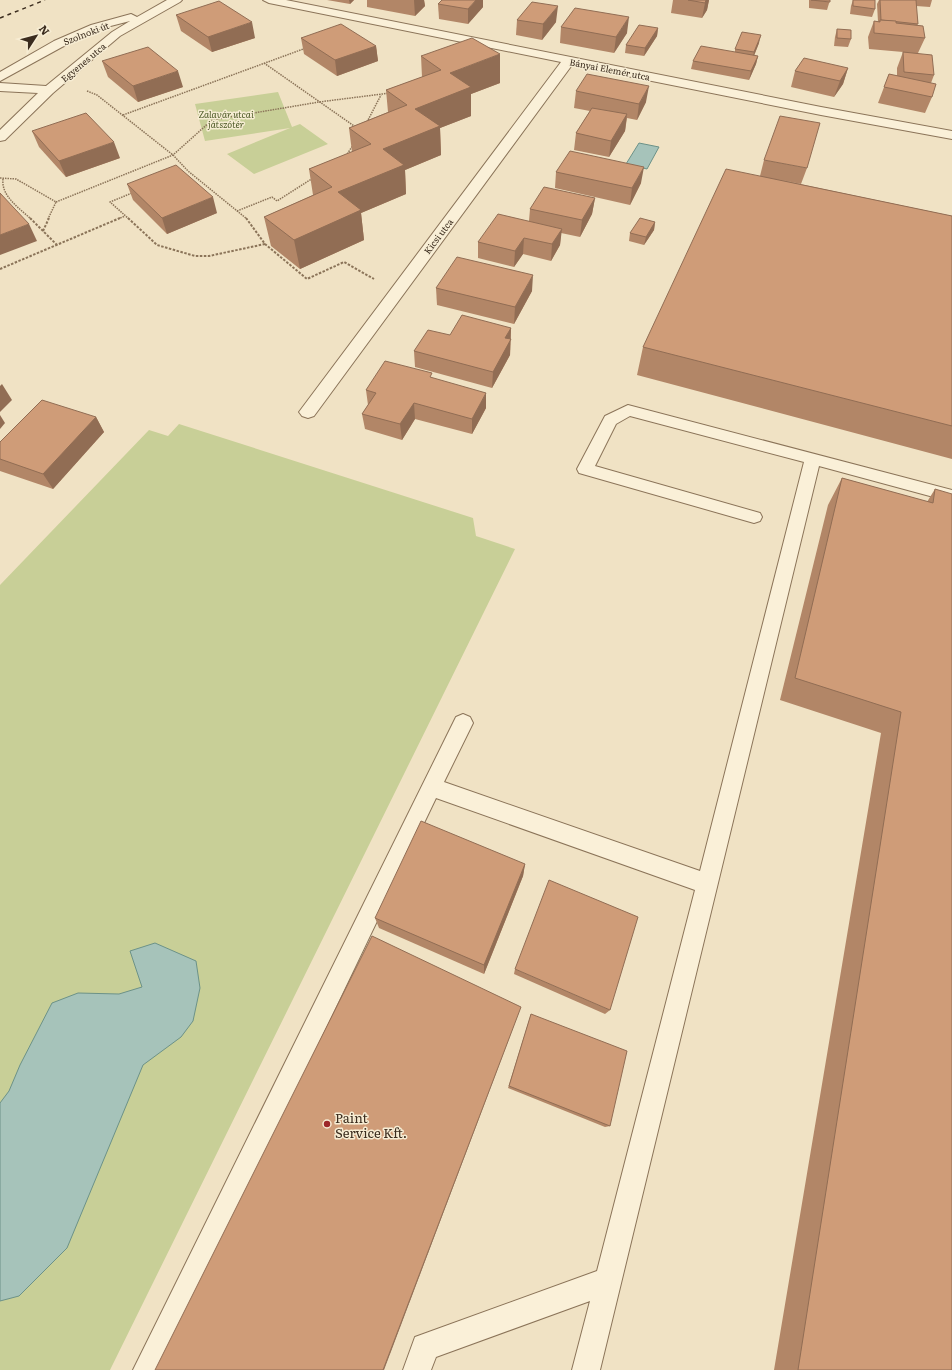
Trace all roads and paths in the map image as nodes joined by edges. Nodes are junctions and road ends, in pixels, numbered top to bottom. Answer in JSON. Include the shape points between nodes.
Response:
{"nodes":[{"id":1,"x":176,"y":0,"type":"edge"},
{"id":2,"x":269,"y":0,"type":"edge"},
{"id":3,"x":156,"y":10,"type":"junction"},
{"id":4,"x":307,"y":48,"type":"edge"},
{"id":5,"x":569,"y":60,"type":"junction"},
{"id":6,"x":264,"y":63,"type":"junction"},
{"id":7,"x":0,"y":77,"type":"edge"},
{"id":8,"x":60,"y":81,"type":"junction"},
{"id":9,"x":0,"y":87,"type":"edge"},
{"id":10,"x":49,"y":90,"type":"junction"},
{"id":11,"x":396,"y":92,"type":"edge"},
{"id":12,"x":382,"y":94,"type":"junction"},
{"id":13,"x":319,"y":102,"type":"junction"},
{"id":14,"x":122,"y":115,"type":"junction"},
{"id":15,"x":365,"y":125,"type":"edge"},
{"id":16,"x":362,"y":132,"type":"edge"},
{"id":17,"x":952,"y":135,"type":"edge"},
{"id":18,"x":0,"y":137,"type":"edge"},
{"id":19,"x":354,"y":144,"type":"edge"},
{"id":20,"x":173,"y":155,"type":"junction"},
{"id":21,"x":345,"y":156,"type":"edge"},
{"id":22,"x":188,"y":171,"type":"junction"},
{"id":23,"x":181,"y":174,"type":"edge"},
{"id":24,"x":314,"y":177,"type":"dead end"},
{"id":25,"x":0,"y":178,"type":"edge"},
{"id":26,"x":3,"y":179,"type":"junction"},
{"id":27,"x":138,"y":191,"type":"edge"},
{"id":28,"x":56,"y":202,"type":"junction"},
{"id":29,"x":236,"y":211,"type":"junction"},
{"id":30,"x":126,"y":216,"type":"junction"},
{"id":31,"x":43,"y":231,"type":"junction"},
{"id":32,"x":265,"y":244,"type":"junction"},
{"id":33,"x":57,"y":245,"type":"junction"},
{"id":34,"x":0,"y":269,"type":"edge"},
{"id":35,"x":397,"y":292,"type":"junction"},
{"id":36,"x":308,"y":412,"type":"dead end"},
{"id":37,"x":813,"y":459,"type":"junction"},
{"id":38,"x":952,"y":496,"type":"edge"},
{"id":39,"x":754,"y":517,"type":"dead end"},
{"id":40,"x":463,"y":723,"type":"dead end"},
{"id":41,"x":431,"y":787,"type":"junction"},
{"id":42,"x":707,"y":884,"type":"junction"},
{"id":43,"x":609,"y":1280,"type":"junction"},
{"id":44,"x":147,"y":1370,"type":"edge"},
{"id":45,"x":416,"y":1370,"type":"edge"},
{"id":46,"x":586,"y":1370,"type":"edge"}],
"edges":[{"from":1,"to":3,"type":"street","name":"Egyenes utca"},
{"from":2,"to":5,"type":"street","name":"Bányai Elemér utca"},
{"from":3,"to":7,"type":"street","name":"Szolnoki út","via":[[95,27],[58,44]]},
{"from":3,"to":8,"type":"street","name":"Egyenes utca","via":[[116,34]]},
{"from":4,"to":6,"type":"path"},
{"from":5,"to":17,"type":"street","name":"Bányai Elemér utca"},
{"from":5,"to":35,"type":"street","name":"Kicsi utca"},
{"from":6,"to":13,"type":"path"},
{"from":6,"to":14,"type":"path"},
{"from":8,"to":10,"type":"street","name":"Egyenes utca"},
{"from":8,"to":14,"type":"path","via":[[97,95]]},
{"from":9,"to":10,"type":"street"},
{"from":10,"to":18,"type":"street","name":"Egyenes utca"},
{"from":11,"to":12,"type":"path"},
{"from":12,"to":13,"type":"path"},
{"from":12,"to":15,"type":"path"},
{"from":13,"to":16,"type":"path"},
{"from":13,"to":20,"type":"path","via":[[212,120]]},
{"from":14,"to":20,"type":"path"},
{"from":19,"to":21,"type":"path"},
{"from":20,"to":22,"type":"path"},
{"from":20,"to":28,"type":"path"},
{"from":22,"to":23,"type":"path"},
{"from":22,"to":29,"type":"path"},
{"from":24,"to":29,"type":"path","via":[[277,201],[272,197]]},
{"from":25,"to":26,"type":"path"},
{"from":26,"to":28,"type":"path","via":[[16,179]]},
{"from":26,"to":31,"type":"path","via":[[2,186],[7,196]]},
{"from":27,"to":30,"type":"path","via":[[110,202]]},
{"from":28,"to":31,"type":"path"},
{"from":29,"to":32,"type":"path","via":[[248,220]]},
{"from":30,"to":32,"type":"path","via":[[157,245],[196,256],[222,254]]},
{"from":30,"to":33,"type":"path"},
{"from":31,"to":33,"type":"path"},
{"from":32,"to":35,"type":"path","via":[[307,279],[344,262]]},
{"from":33,"to":34,"type":"path"},
{"from":35,"to":36,"type":"street","name":"Kicsi utca"},
{"from":37,"to":38,"type":"lane"},
{"from":37,"to":39,"type":"lane","via":[[628,410],[610,420],[585,469]]},
{"from":37,"to":42,"type":"lane"},
{"from":40,"to":41,"type":"lane"},
{"from":41,"to":42,"type":"lane"},
{"from":41,"to":44,"type":"lane"},
{"from":42,"to":43,"type":"lane"},
{"from":43,"to":45,"type":"lane","via":[[425,1347]]},
{"from":43,"to":46,"type":"lane"}]}
